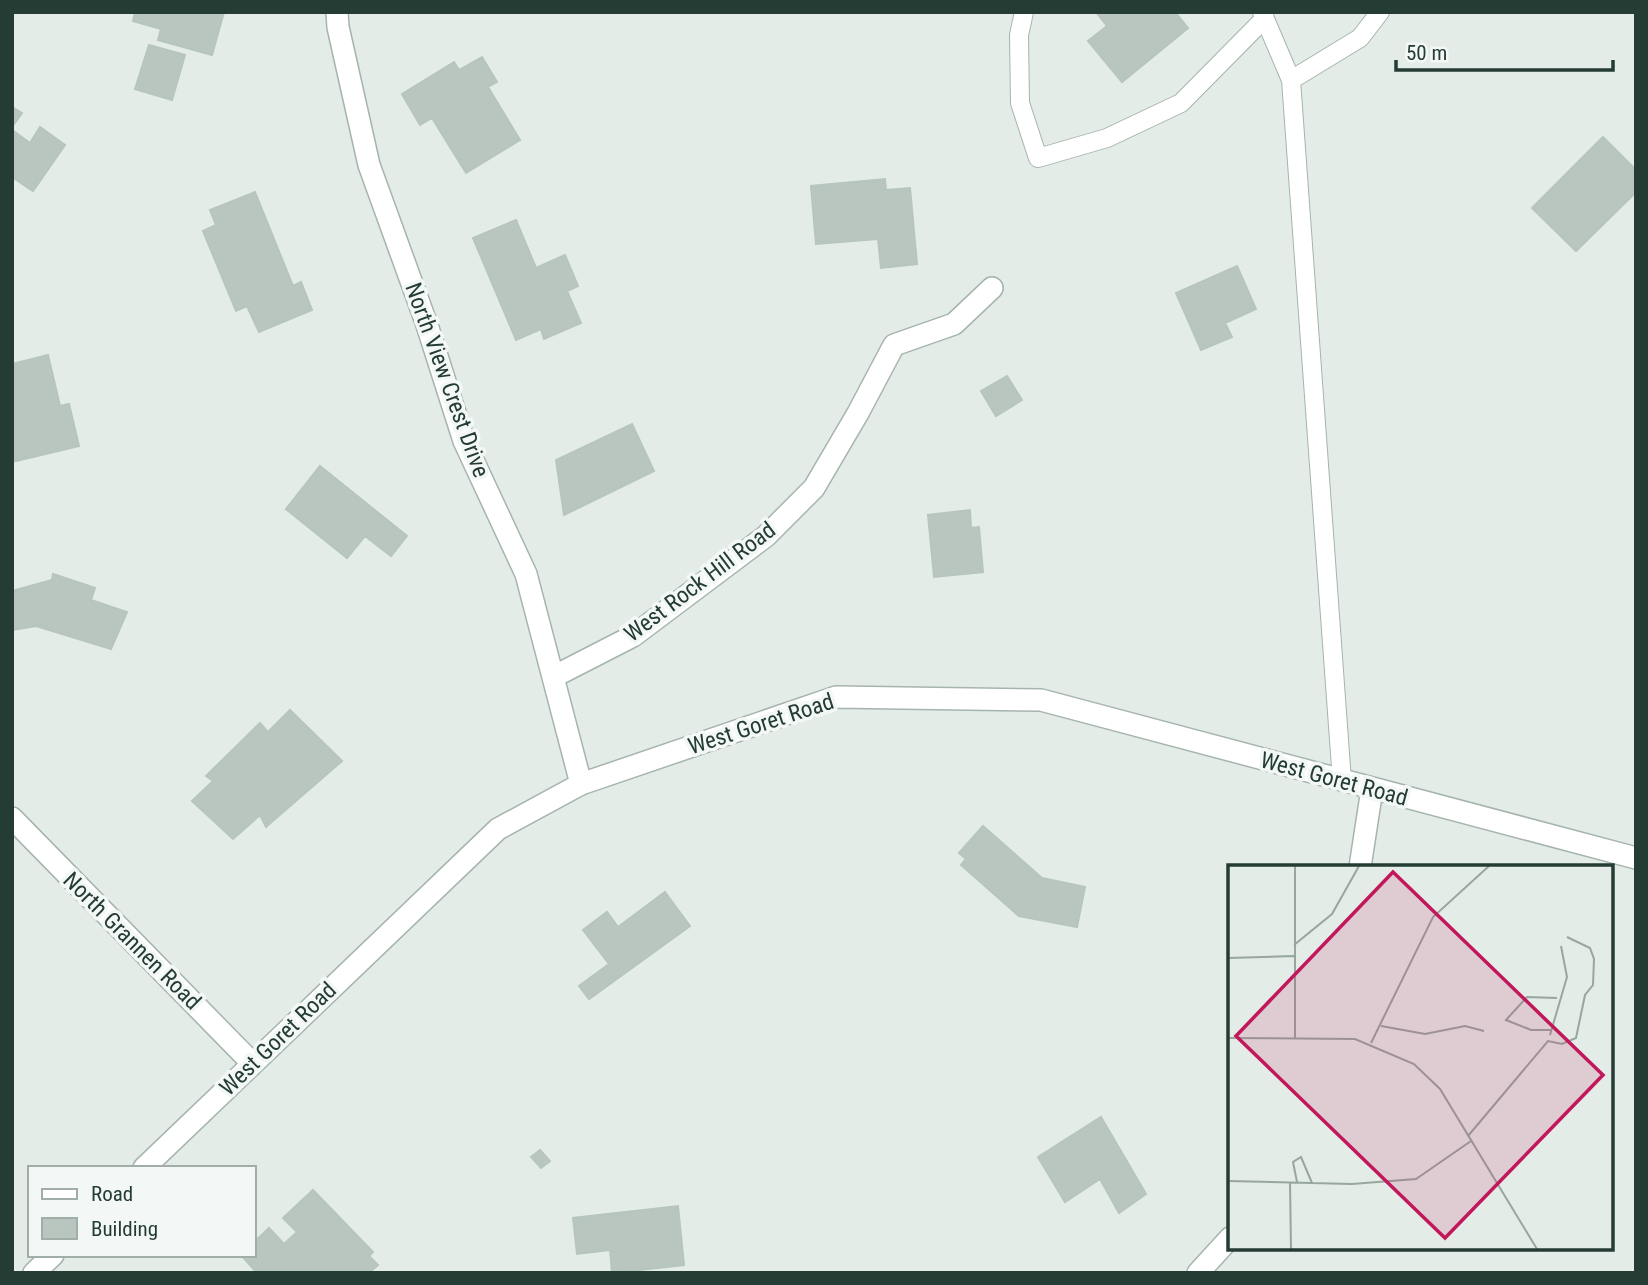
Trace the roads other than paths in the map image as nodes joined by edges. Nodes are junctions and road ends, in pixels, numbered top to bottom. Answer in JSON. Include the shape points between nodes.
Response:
{"nodes":[{"id":1,"x":337,"y":12,"type":"edge"},
{"id":2,"x":1024,"y":12,"type":"edge"},
{"id":3,"x":1380,"y":12,"type":"edge"},
{"id":4,"x":1263,"y":15,"type":"edge"},
{"id":5,"x":1292,"y":80,"type":"junction"},
{"id":6,"x":992,"y":288,"type":"dead end"},
{"id":7,"x":553,"y":677,"type":"junction"},
{"id":8,"x":1342,"y":781,"type":"junction"},
{"id":9,"x":581,"y":783,"type":"junction"},
{"id":10,"x":1372,"y":789,"type":"junction"},
{"id":11,"x":12,"y":818,"type":"edge"},
{"id":12,"x":1636,"y":858,"type":"edge"},
{"id":13,"x":1360,"y":865,"type":"edge"},
{"id":14,"x":253,"y":1063,"type":"junction"},
{"id":15,"x":146,"y":1166,"type":"edge"},
{"id":16,"x":1228,"y":1240,"type":"edge"},
{"id":17,"x":51,"y":1257,"type":"edge"},
{"id":18,"x":34,"y":1273,"type":"edge"},
{"id":19,"x":1198,"y":1273,"type":"edge"}],
"edges":[{"from":1,"to":7,"type":"street","name":"North View Crest Drive","via":[[369,165],[464,441],[526,574]]},
{"from":2,"to":4,"type":"lane","via":[[1019,35],[1020,103],[1038,158],[1107,138],[1181,103]]},
{"from":3,"to":5,"type":"lane","via":[[1360,38]]},
{"from":4,"to":5,"type":"lane"},
{"from":5,"to":8,"type":"lane"},
{"from":6,"to":7,"type":"street","name":"West Rock Hill Road","via":[[954,324],[894,345],[814,488],[766,536],[633,636]]},
{"from":7,"to":9,"type":"street","name":"North View Crest Drive"},
{"from":8,"to":9,"type":"street","name":"West Goret Road","via":[[1041,701],[836,697]]},
{"from":8,"to":10,"type":"street","name":"West Goret Road"},
{"from":9,"to":14,"type":"street","name":"West Goret Road","via":[[498,829]]},
{"from":10,"to":12,"type":"street","name":"West Goret Road"},
{"from":10,"to":13,"type":"street"},
{"from":11,"to":14,"type":"street","name":"North Grannen Road"},
{"from":14,"to":15,"type":"street","name":"West Goret Road"},
{"from":16,"to":19,"type":"street"},
{"from":17,"to":18,"type":"street"}]}
